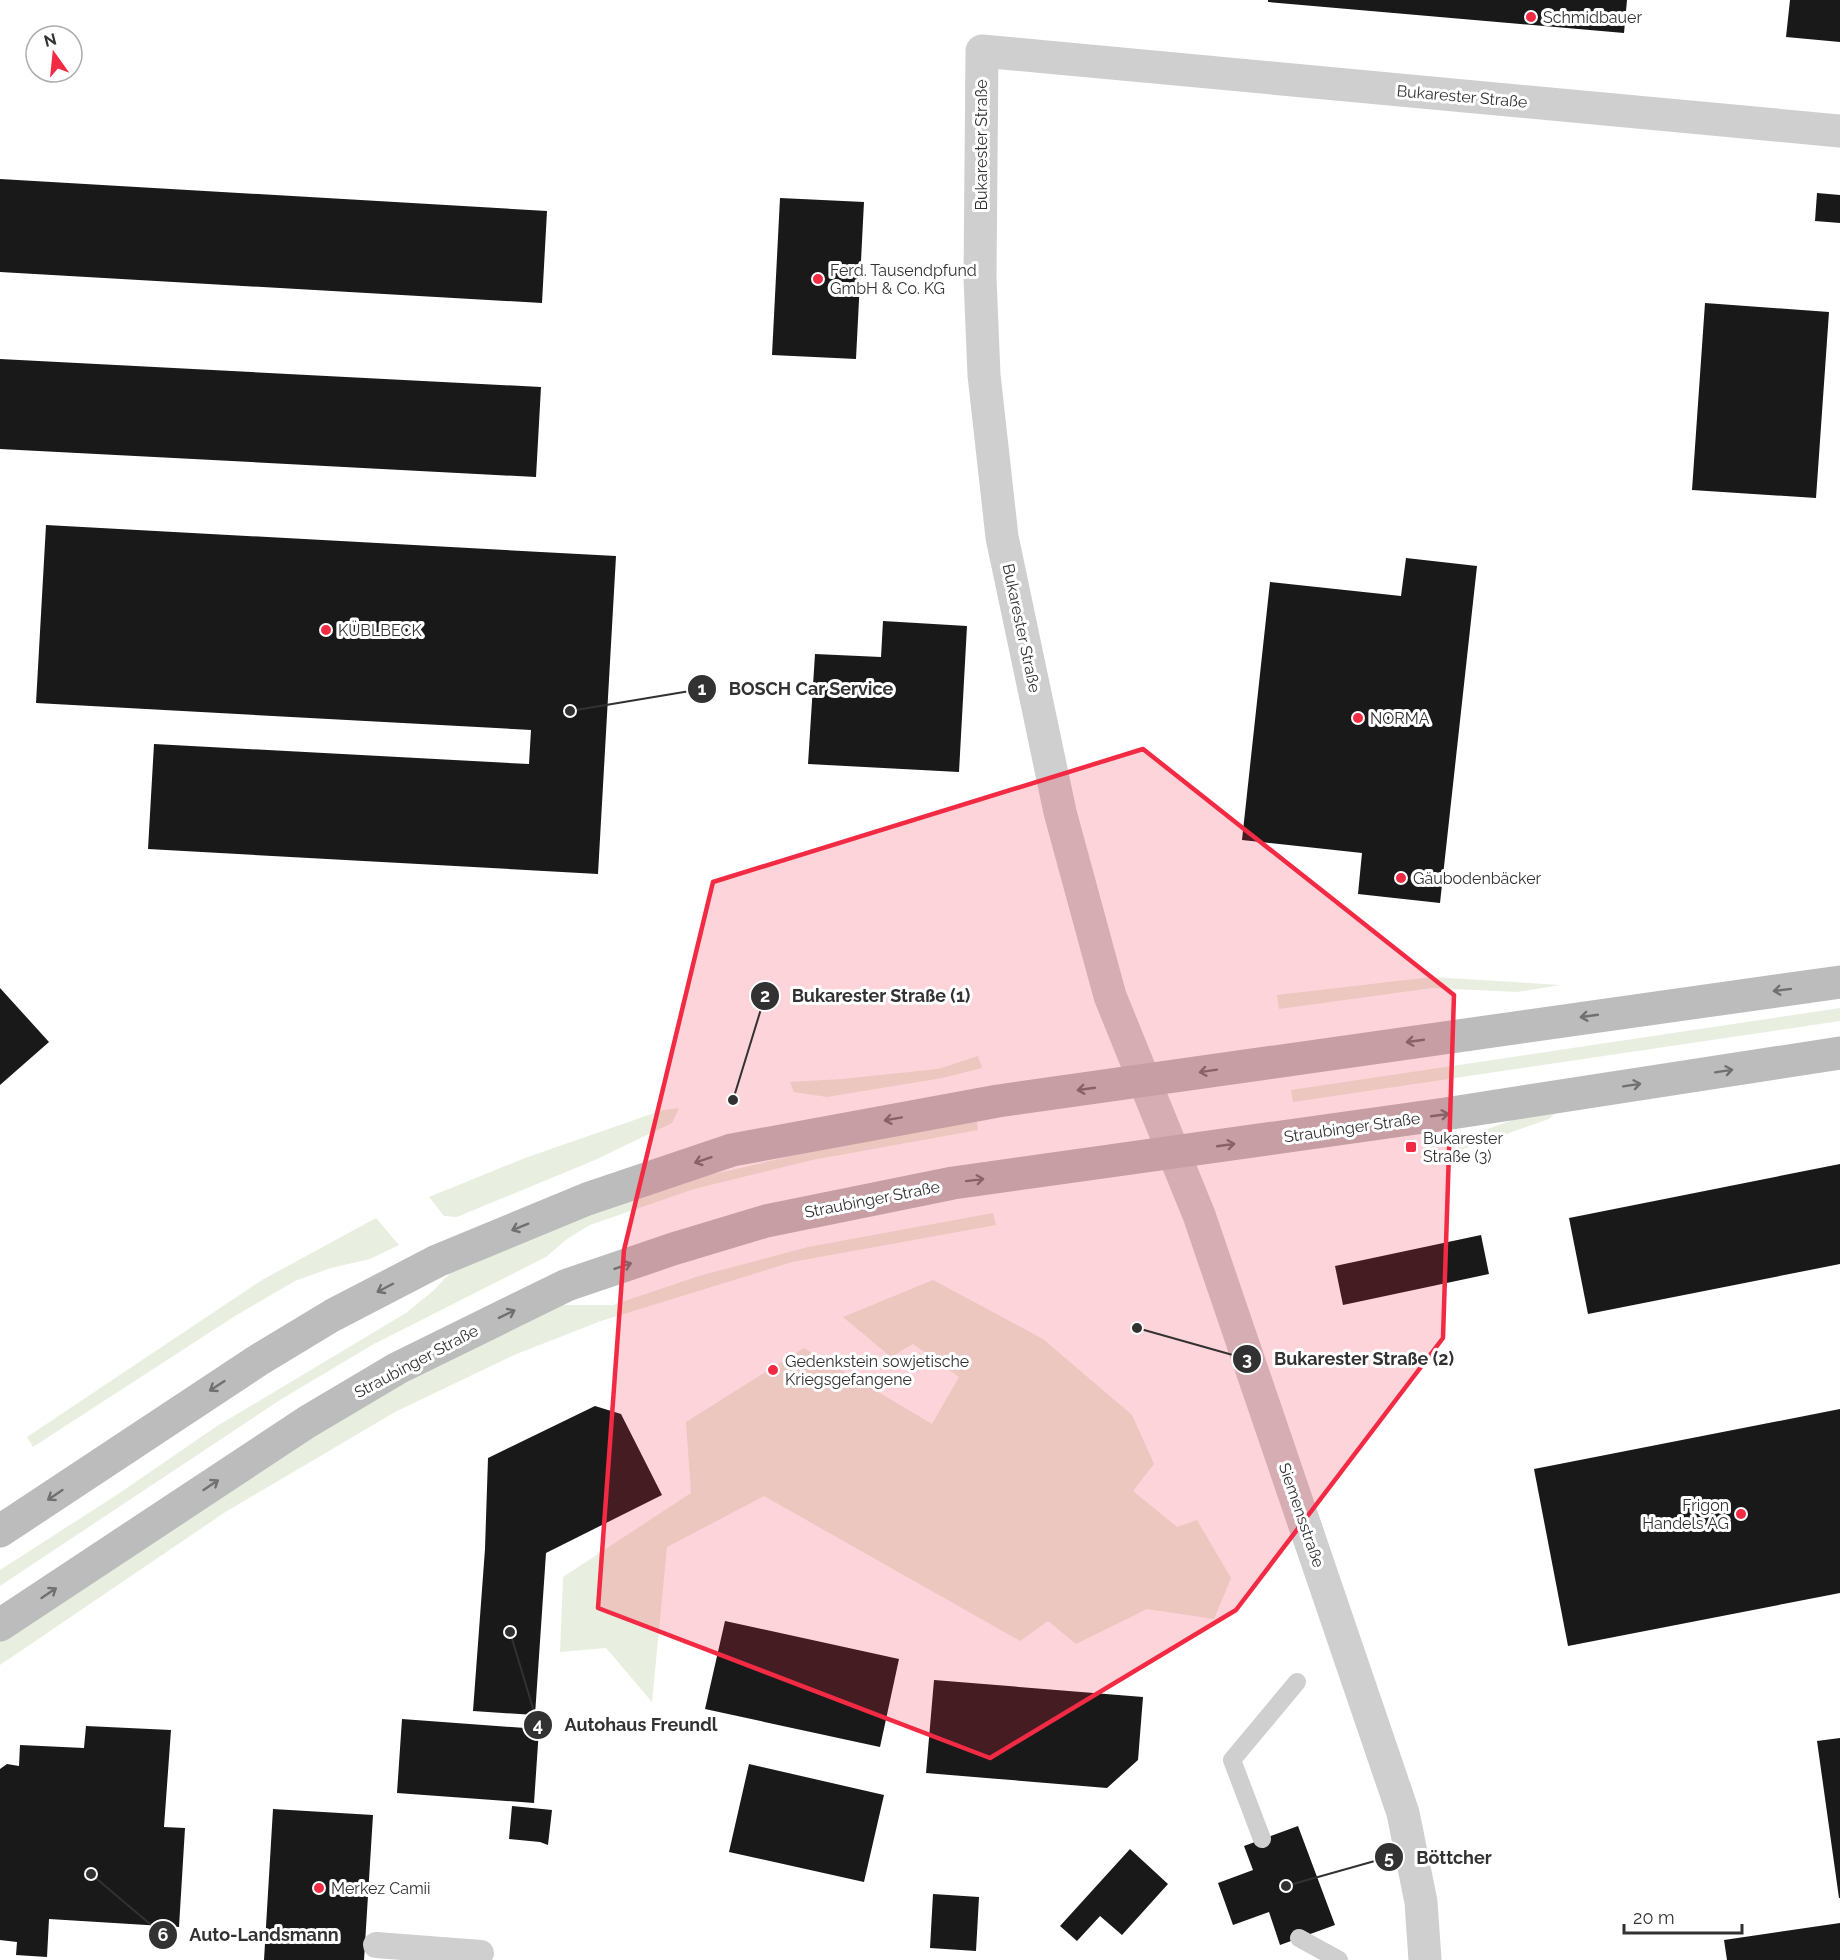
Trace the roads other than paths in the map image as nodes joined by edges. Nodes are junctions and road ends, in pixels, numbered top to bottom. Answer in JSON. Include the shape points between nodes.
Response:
{"nodes":[{"id":1,"x":1840,"y":131,"type":"edge"},
{"id":2,"x":1840,"y":982,"type":"edge"},
{"id":3,"x":1840,"y":1053,"type":"edge"},
{"id":4,"x":1144,"y":1080,"type":"junction"},
{"id":5,"x":1174,"y":1153,"type":"junction"},
{"id":6,"x":0,"y":1531,"type":"edge"},
{"id":7,"x":0,"y":1625,"type":"edge"},
{"id":8,"x":1297,"y":1682,"type":"dead end"},
{"id":9,"x":1262,"y":1839,"type":"dead end"},
{"id":10,"x":1299,"y":1938,"type":"dead end"},
{"id":11,"x":376,"y":1945,"type":"dead end"},
{"id":12,"x":481,"y":1953,"type":"dead end"},
{"id":13,"x":1339,"y":1960,"type":"edge"},
{"id":14,"x":1425,"y":1960,"type":"edge"}],
"edges":[{"from":1,"to":4,"type":"street","name":"Bukarester Straße","via":[[982,51],[980,278],[984,375],[1002,537],[1060,812],[1110,996]]},
{"from":2,"to":4,"type":"main road","one_way":true},
{"from":5,"to":3,"type":"main road","name":"Straubinger Straße","one_way":true},
{"from":4,"to":5,"type":"street","name":"Siemensstraße"},
{"from":4,"to":6,"type":"main road","one_way":true,"via":[[998,1101],[732,1150],[587,1199],[437,1261],[333,1316],[198,1398]]},
{"from":7,"to":5,"type":"main road","name":"Straubinger Straße","one_way":true,"via":[[307,1422],[398,1368],[567,1285],[766,1221],[953,1183]]},
{"from":5,"to":14,"type":"street","name":"Siemensstraße","via":[[1199,1215],[1403,1813],[1421,1902]]},
{"from":8,"to":9,"type":"lane","via":[[1232,1760]]},
{"from":10,"to":13,"type":"lane"},
{"from":11,"to":12,"type":"street"}]}
